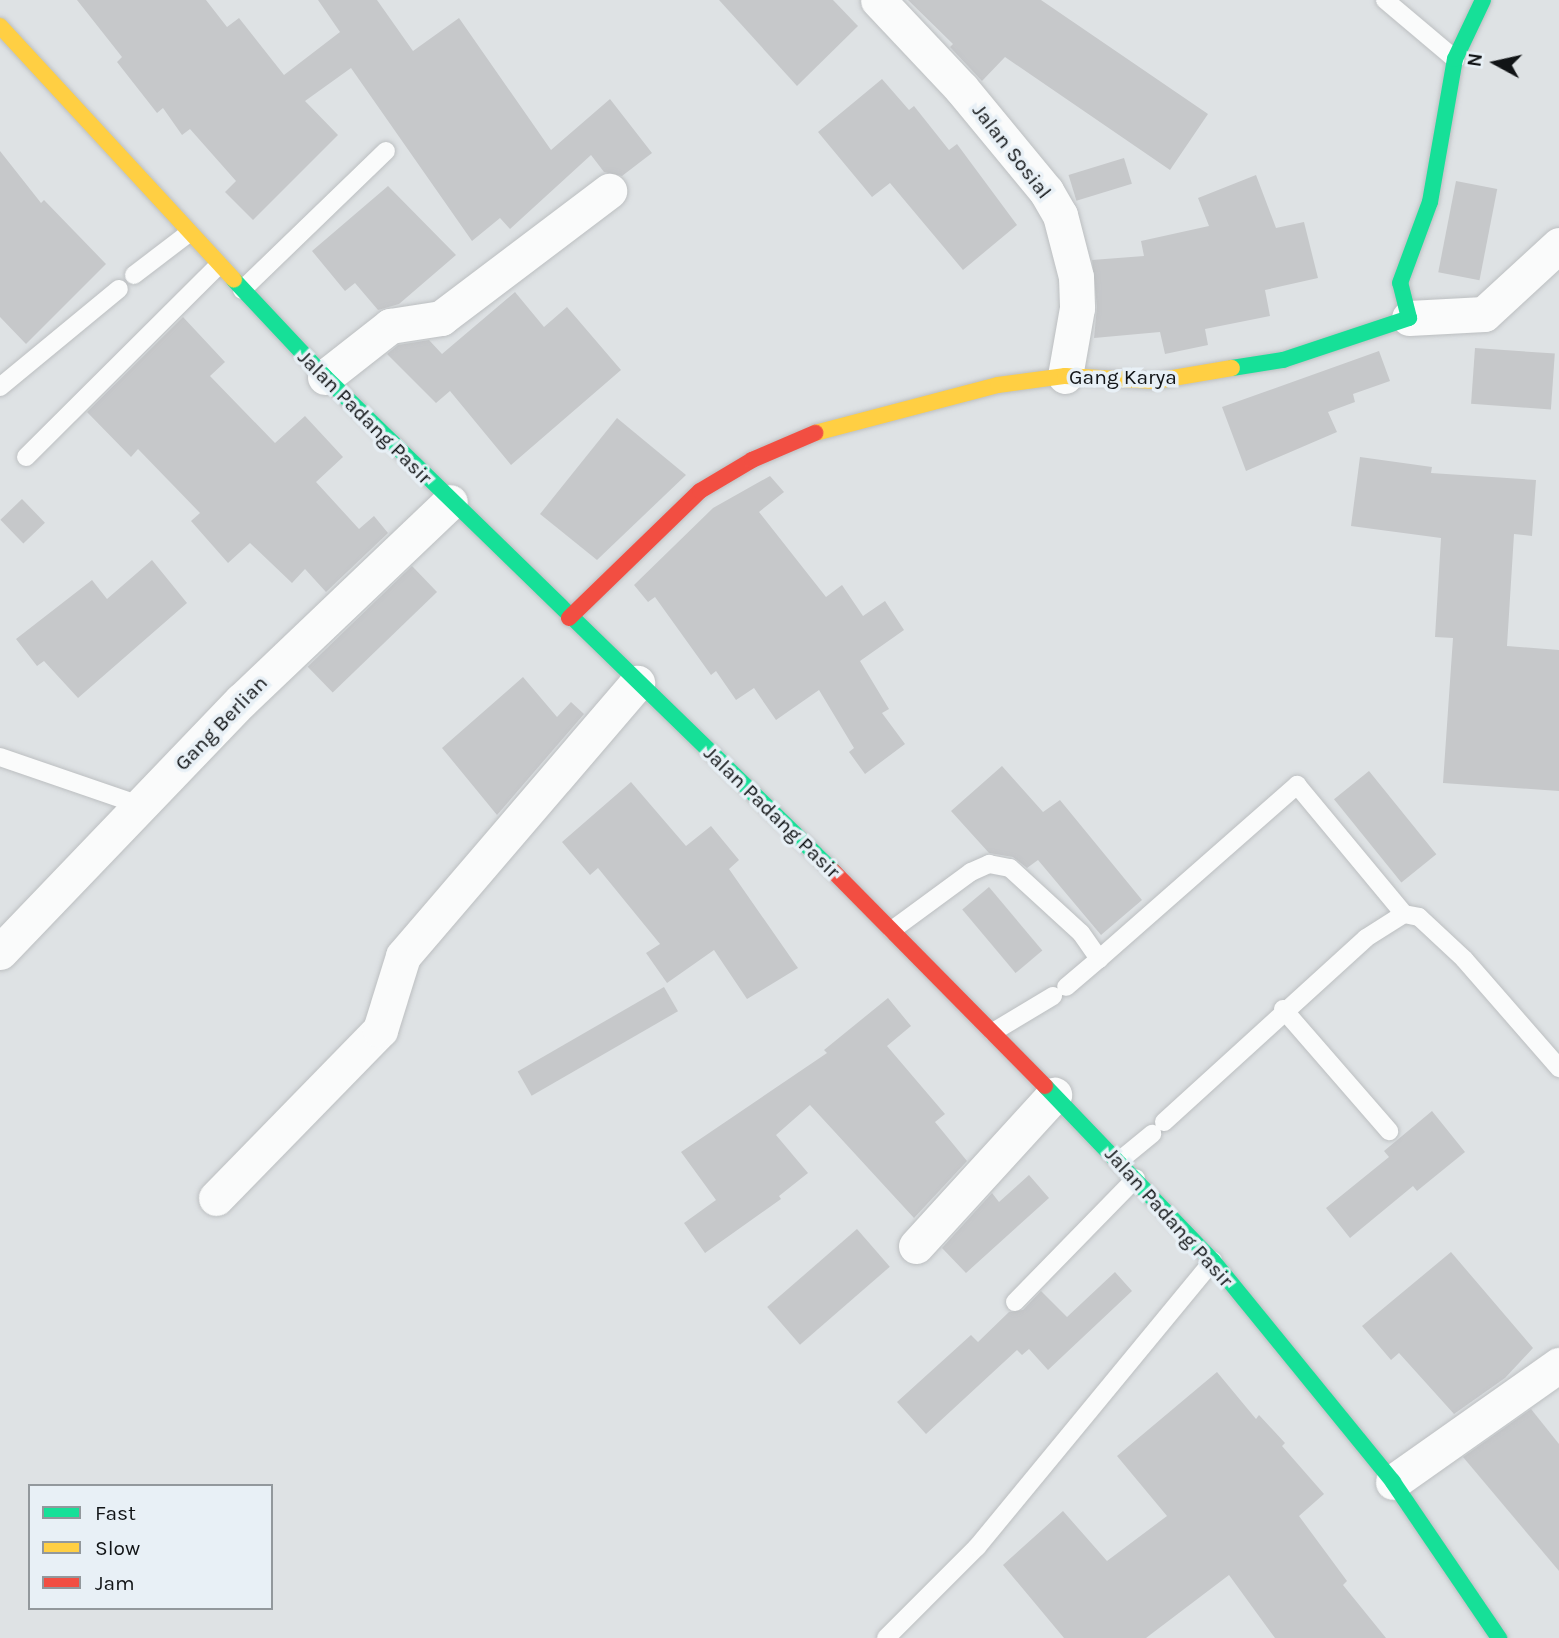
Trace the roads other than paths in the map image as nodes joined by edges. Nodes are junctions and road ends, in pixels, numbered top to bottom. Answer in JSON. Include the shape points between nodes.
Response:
{"nodes":[{"id":1,"x":878,"y":0,"type":"edge"},
{"id":2,"x":1385,"y":0,"type":"edge"},
{"id":3,"x":1483,"y":0,"type":"edge"},
{"id":4,"x":0,"y":26,"type":"edge"},
{"id":5,"x":1455,"y":59,"type":"junction"},
{"id":6,"x":386,"y":151,"type":"dead end"},
{"id":7,"x":610,"y":191,"type":"dead end"},
{"id":8,"x":189,"y":233,"type":"junction"},
{"id":9,"x":1559,"y":245,"type":"edge"},
{"id":10,"x":219,"y":265,"type":"junction"},
{"id":11,"x":134,"y":275,"type":"dead end"},
{"id":12,"x":119,"y":289,"type":"dead end"},
{"id":13,"x":242,"y":290,"type":"junction"},
{"id":14,"x":1409,"y":318,"type":"junction"},
{"id":15,"x":1065,"y":376,"type":"junction"},
{"id":16,"x":325,"y":377,"type":"junction"},
{"id":17,"x":0,"y":387,"type":"edge"},
{"id":18,"x":26,"y":457,"type":"dead end"},
{"id":19,"x":450,"y":502,"type":"junction"},
{"id":20,"x":569,"y":618,"type":"junction"},
{"id":21,"x":637,"y":683,"type":"junction"},
{"id":22,"x":0,"y":757,"type":"edge"},
{"id":23,"x":142,"y":806,"type":"junction"},
{"id":24,"x":1404,"y":914,"type":"junction"},
{"id":25,"x":892,"y":930,"type":"junction"},
{"id":26,"x":0,"y":952,"type":"edge"},
{"id":27,"x":1099,"y":959,"type":"junction"},
{"id":28,"x":1283,"y":1009,"type":"junction"},
{"id":29,"x":993,"y":1032,"type":"junction"},
{"id":30,"x":1559,"y":1068,"type":"edge"},
{"id":31,"x":1054,"y":1095,"type":"junction"},
{"id":32,"x":1389,"y":1131,"type":"dead end"},
{"id":33,"x":1119,"y":1161,"type":"junction"},
{"id":34,"x":1136,"y":1178,"type":"junction"},
{"id":35,"x":216,"y":1198,"type":"dead end"},
{"id":36,"x":916,"y":1246,"type":"dead end"},
{"id":37,"x":1213,"y":1261,"type":"junction"},
{"id":38,"x":1015,"y":1302,"type":"dead end"},
{"id":39,"x":1559,"y":1365,"type":"edge"},
{"id":40,"x":1393,"y":1482,"type":"junction"},
{"id":41,"x":886,"y":1638,"type":"edge"},
{"id":42,"x":1499,"y":1638,"type":"edge"}],
"edges":[{"from":1,"to":15,"type":"street","name":"Jalan Sosial","via":[[961,88],[1046,191],[1060,215],[1076,278],[1077,307]]},
{"from":2,"to":5,"type":"lane"},
{"from":3,"to":5,"type":"main road"},
{"from":4,"to":8,"type":"main road","name":"Jalan Padang Pasir"},
{"from":5,"to":14,"type":"main road","via":[[1430,202],[1401,283]]},
{"from":6,"to":13,"type":"lane"},
{"from":7,"to":16,"type":"street","via":[[440,318],[390,326]]},
{"from":8,"to":10,"type":"main road","name":"Jalan Padang Pasir"},
{"from":8,"to":11,"type":"lane"},
{"from":9,"to":14,"type":"street","via":[[1483,314]]},
{"from":10,"to":13,"type":"main road","name":"Jalan Padang Pasir"},
{"from":10,"to":18,"type":"lane"},
{"from":12,"to":17,"type":"lane"},
{"from":13,"to":16,"type":"main road","name":"Jalan Padang Pasir"},
{"from":14,"to":15,"type":"main road","name":"Gang Karya","via":[[1297,357],[1191,377],[1125,381]]},
{"from":15,"to":20,"type":"main road","name":"Gang Karya","via":[[921,402],[776,448],[700,491]]},
{"from":16,"to":19,"type":"main road","name":"Jalan Padang Pasir"},
{"from":19,"to":20,"type":"main road","name":"Jalan Padang Pasir"},
{"from":19,"to":23,"type":"street","name":"Gang Berlian","via":[[327,614]]},
{"from":20,"to":21,"type":"main road","name":"Jalan Padang Pasir"},
{"from":21,"to":25,"type":"main road","name":"Jalan Padang Pasir"},
{"from":21,"to":35,"type":"street","via":[[403,957],[380,1030]]},
{"from":22,"to":23,"type":"lane"},
{"from":23,"to":26,"type":"street","name":"Gang Berlian"},
{"from":24,"to":27,"type":"lane","via":[[1297,785]]},
{"from":24,"to":28,"type":"lane","via":[[1366,937]]},
{"from":24,"to":30,"type":"lane","via":[[1419,918],[1464,959]]},
{"from":25,"to":27,"type":"lane","via":[[989,864],[1010,868],[1081,933]]},
{"from":25,"to":29,"type":"main road","name":"Jalan Padang Pasir"},
{"from":27,"to":29,"type":"lane","via":[[1059,991]]},
{"from":28,"to":32,"type":"lane"},
{"from":28,"to":33,"type":"lane"},
{"from":29,"to":31,"type":"main road","name":"Jalan Padang Pasir"},
{"from":31,"to":33,"type":"main road","name":"Jalan Padang Pasir"},
{"from":31,"to":36,"type":"street"},
{"from":33,"to":34,"type":"main road","name":"Jalan Padang Pasir"},
{"from":34,"to":37,"type":"main road","name":"Jalan Padang Pasir"},
{"from":34,"to":38,"type":"lane"},
{"from":37,"to":40,"type":"main road","name":"Jalan Padang Pasir"},
{"from":37,"to":41,"type":"lane","via":[[977,1547]]},
{"from":39,"to":40,"type":"street"},
{"from":40,"to":42,"type":"main road","name":"Jalan Padang Pasir"}]}
